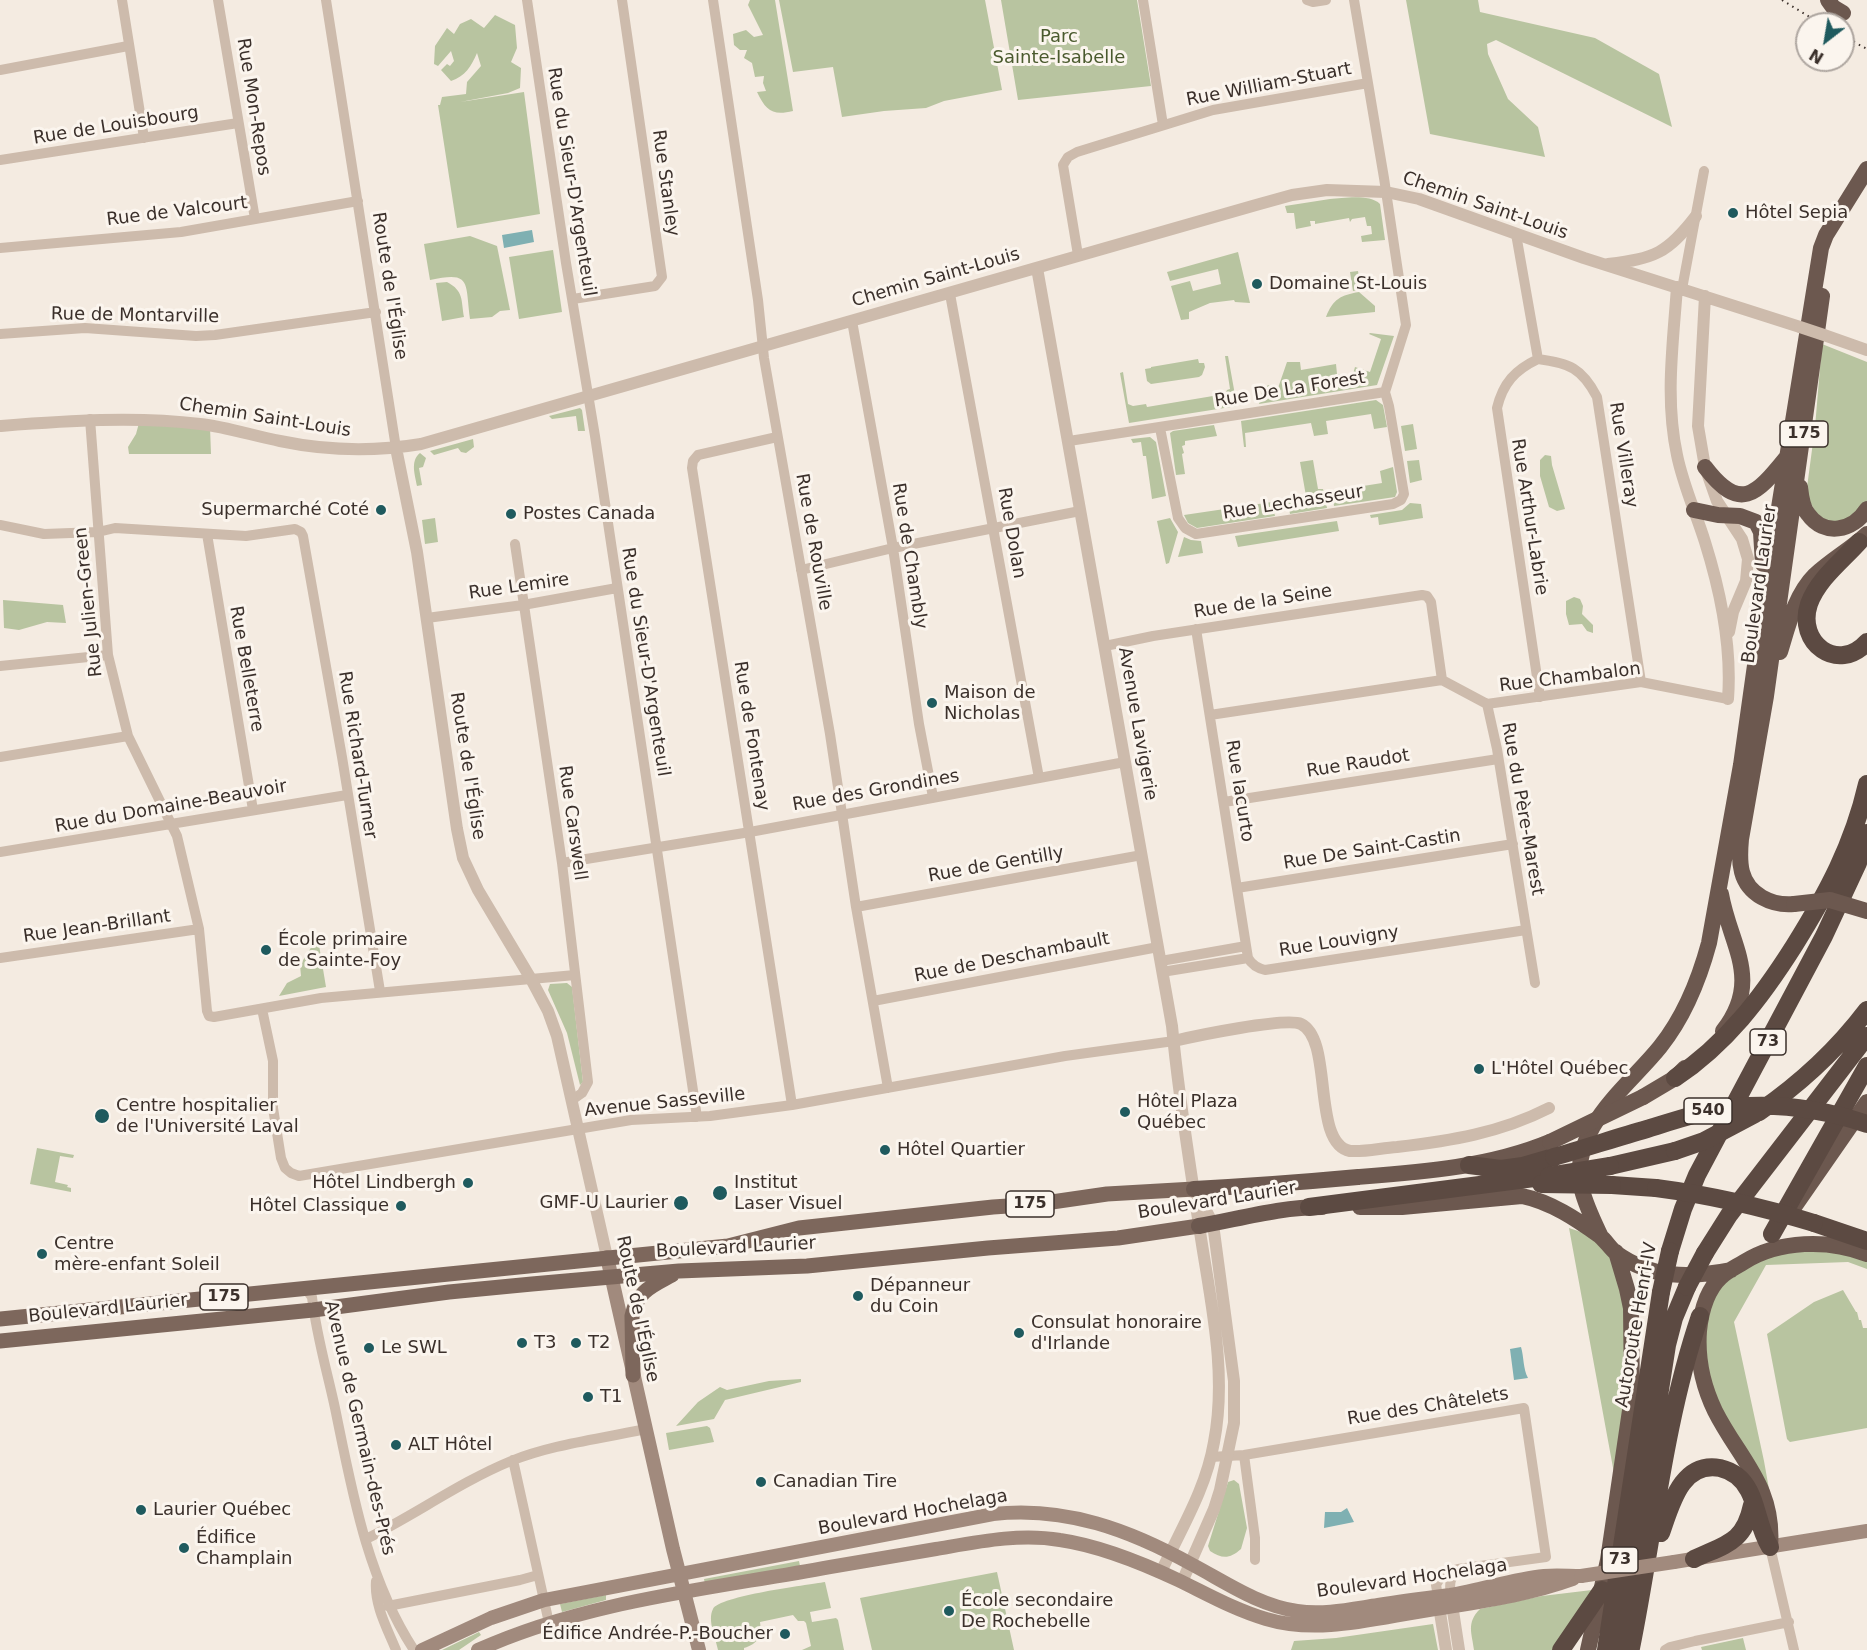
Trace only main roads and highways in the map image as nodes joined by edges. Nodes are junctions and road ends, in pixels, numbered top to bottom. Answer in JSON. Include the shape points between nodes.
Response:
{"nodes":[{"id":1,"x":1828,"y":0,"type":"edge"},
{"id":2,"x":1842,"y":12,"type":"edge"},
{"id":3,"x":1867,"y":169,"type":"edge"},
{"id":4,"x":1826,"y":235,"type":"junction"},
{"id":5,"x":1788,"y":456,"type":"junction"},
{"id":6,"x":1705,"y":467,"type":"road end"},
{"id":7,"x":1798,"y":473,"type":"junction"},
{"id":8,"x":1867,"y":509,"type":"edge"},
{"id":9,"x":1694,"y":510,"type":"road end"},
{"id":10,"x":1863,"y":538,"type":"edge"},
{"id":11,"x":1765,"y":594,"type":"junction"},
{"id":12,"x":1867,"y":642,"type":"edge"},
{"id":13,"x":1766,"y":696,"type":"junction"},
{"id":14,"x":1867,"y":784,"type":"edge"},
{"id":15,"x":1867,"y":833,"type":"edge"},
{"id":16,"x":1724,"y":857,"type":"junction"},
{"id":17,"x":1867,"y":911,"type":"edge"},
{"id":18,"x":1867,"y":1010,"type":"edge"},
{"id":19,"x":1867,"y":1036,"type":"edge"},
{"id":20,"x":1867,"y":1066,"type":"edge"},
{"id":21,"x":1675,"y":1078,"type":"junction"},
{"id":22,"x":1867,"y":1102,"type":"edge"},
{"id":23,"x":1867,"y":1124,"type":"edge"},
{"id":24,"x":1552,"y":1150,"type":"junction"},
{"id":25,"x":1469,"y":1166,"type":"joint"},
{"id":26,"x":1541,"y":1181,"type":"junction"},
{"id":27,"x":1194,"y":1189,"type":"joint"},
{"id":28,"x":1309,"y":1207,"type":"junction"},
{"id":29,"x":1206,"y":1225,"type":"joint"},
{"id":30,"x":1772,"y":1234,"type":"junction"},
{"id":31,"x":1601,"y":1237,"type":"junction"},
{"id":32,"x":1867,"y":1241,"type":"edge"},
{"id":33,"x":1616,"y":1252,"type":"junction"},
{"id":34,"x":1867,"y":1254,"type":"edge"},
{"id":35,"x":1753,"y":1256,"type":"junction"},
{"id":36,"x":607,"y":1257,"type":"junction"},
{"id":37,"x":1731,"y":1270,"type":"junction"},
{"id":38,"x":679,"y":1271,"type":"junction"},
{"id":39,"x":611,"y":1278,"type":"junction"},
{"id":40,"x":1700,"y":1316,"type":"junction"},
{"id":41,"x":0,"y":1319,"type":"edge"},
{"id":42,"x":0,"y":1341,"type":"edge"},
{"id":43,"x":633,"y":1375,"type":"junction"},
{"id":44,"x":1753,"y":1503,"type":"junction"},
{"id":45,"x":1867,"y":1531,"type":"edge"},
{"id":46,"x":1770,"y":1547,"type":"junction"},
{"id":47,"x":1694,"y":1559,"type":"junction"},
{"id":48,"x":680,"y":1575,"type":"junction"},
{"id":49,"x":1644,"y":1583,"type":"junction"},
{"id":50,"x":1602,"y":1590,"type":"junction"},
{"id":51,"x":684,"y":1594,"type":"junction"},
{"id":52,"x":1445,"y":1602,"type":"junction"},
{"id":53,"x":1613,"y":1608,"type":"junction"},
{"id":54,"x":422,"y":1650,"type":"edge"},
{"id":55,"x":478,"y":1650,"type":"edge"},
{"id":56,"x":699,"y":1650,"type":"edge"},
{"id":57,"x":1561,"y":1650,"type":"edge"},
{"id":58,"x":1588,"y":1650,"type":"edge"},
{"id":59,"x":1600,"y":1650,"type":"edge"},
{"id":60,"x":1606,"y":1650,"type":"edge"},
{"id":61,"x":1619,"y":1650,"type":"edge"},
{"id":62,"x":1630,"y":1650,"type":"edge"}],
"edges":[{"from":1,"to":2,"type":"highway"},
{"from":3,"to":4,"type":"highway","name":"Boulevard Laurier","number":"175"},
{"from":4,"to":5,"type":"highway","name":"Boulevard Laurier","number":"175"},
{"from":4,"to":7,"type":"highway","name":"Boulevard Laurier","number":"175","via":[[1820,322]]},
{"from":5,"to":6,"type":"highway","via":[[1765,483],[1750,493],[1730,492]]},
{"from":5,"to":11,"type":"highway","name":"Boulevard Laurier","number":"175"},
{"from":7,"to":8,"type":"highway","via":[[1806,513],[1821,526],[1843,529]]},
{"from":7,"to":13,"type":"highway","name":"Boulevard Laurier","number":"175"},
{"from":9,"to":11,"type":"highway","via":[[1756,522],[1761,532]]},
{"from":10,"to":12,"type":"highway","via":[[1815,592],[1806,626],[1813,643],[1827,653],[1854,652]]},
{"from":10,"to":13,"type":"highway","via":[[1815,576],[1802,593]]},
{"from":11,"to":16,"type":"highway","name":"Boulevard Laurier","number":"175"},
{"from":13,"to":17,"type":"highway","name":"Boulevard Laurier","number":"175","bridge":true,"via":[[1741,839],[1740,860],[1745,880],[1760,897],[1772,903],[1830,900]]},
{"from":14,"to":21,"type":"highway","via":[[1836,875],[1783,963],[1756,1003],[1723,1040]]},
{"from":15,"to":53,"type":"highway","name":"Autoroute Henri-IV","number":"73","bridge":true,"via":[[1858,863],[1824,936],[1697,1175],[1683,1209],[1661,1292]]},
{"from":16,"to":21,"type":"highway","via":[[1721,890],[1741,960],[1741,993],[1728,1024]]},
{"from":16,"to":31,"type":"highway","via":[[1709,944],[1686,1006],[1662,1045],[1600,1115],[1582,1151],[1582,1189]]},
{"from":18,"to":26,"type":"highway","bridge":true,"via":[[1826,1058],[1792,1089],[1704,1141]]},
{"from":19,"to":61,"type":"highway","name":"Autoroute Henri-IV","number":"73","bridge":true,"via":[[1730,1215],[1705,1253],[1674,1318]]},
{"from":20,"to":30,"type":"highway"},
{"from":21,"to":24,"type":"highway","bridge":true},
{"from":22,"to":30,"type":"highway","via":[[1798,1204]]},
{"from":23,"to":24,"type":"highway","number":"540","bridge":true,"via":[[1788,1107],[1737,1107]]},
{"from":24,"to":25,"type":"highway","number":"540","via":[[1501,1169]]},
{"from":25,"to":27,"type":"highway","name":"Boulevard Laurier","number":"175"},
{"from":26,"to":28,"type":"highway","name":"Boulevard Laurier"},
{"from":26,"to":32,"type":"highway","bridge":true,"via":[[1656,1188],[1716,1197]]},
{"from":27,"to":36,"type":"main road","name":"Boulevard Laurier","number":"175","via":[[1107,1194],[799,1228],[728,1246]]},
{"from":28,"to":29,"type":"highway","name":"Boulevard Laurier","number":"175"},
{"from":28,"to":31,"type":"highway","via":[[1402,1207],[1522,1196],[1555,1207]]},
{"from":29,"to":38,"type":"main road","name":"Boulevard Laurier","number":"175","via":[[1118,1238],[807,1266]]},
{"from":30,"to":35,"type":"highway"},
{"from":31,"to":33,"type":"highway"},
{"from":33,"to":37,"type":"highway","via":[[1657,1272],[1681,1276]]},
{"from":33,"to":50,"type":"highway","via":[[1631,1308],[1632,1397]]},
{"from":34,"to":35,"type":"highway","via":[[1812,1244],[1782,1247]]},
{"from":35,"to":37,"type":"highway"},
{"from":36,"to":39,"type":"main road","name":"Route de l'Église"},
{"from":36,"to":41,"type":"main road","name":"Boulevard Laurier","number":"175"},
{"from":37,"to":40,"type":"highway","via":[[1720,1277]]},
{"from":38,"to":39,"type":"main road","name":"Boulevard Laurier","number":"175"},
{"from":38,"to":43,"type":"main road","via":[[647,1289],[634,1306]]},
{"from":39,"to":42,"type":"main road","name":"Boulevard Laurier","number":"175"},
{"from":39,"to":43,"type":"main road","name":"Route de l'Église"},
{"from":40,"to":46,"type":"highway","via":[[1699,1351],[1706,1388],[1716,1413],[1759,1481],[1772,1528]]},
{"from":40,"to":49,"type":"highway","via":[[1660,1485]]},
{"from":43,"to":48,"type":"main road","name":"Route de l'Église"},
{"from":44,"to":46,"type":"highway","via":[[1761,1533]]},
{"from":44,"to":47,"type":"highway","via":[[1742,1533]]},
{"from":44,"to":49,"type":"highway","via":[[1743,1481],[1733,1472],[1710,1467],[1693,1473],[1685,1479],[1671,1504]]},
{"from":45,"to":46,"type":"main road","name":"Boulevard Hochelaga"},
{"from":46,"to":47,"type":"main road","name":"Boulevard Hochelaga"},
{"from":47,"to":52,"type":"main road","name":"Boulevard Hochelaga","bridge":true,"via":[[1581,1576],[1545,1576]]},
{"from":48,"to":51,"type":"main road","name":"Route de l'Église"},
{"from":48,"to":52,"type":"main road","name":"Boulevard Hochelaga","via":[[1012,1512],[1051,1513],[1103,1524],[1269,1604],[1326,1612]]},
{"from":48,"to":54,"type":"main road","name":"Boulevard Hochelaga","via":[[544,1600],[491,1618]]},
{"from":49,"to":62,"type":"highway"},
{"from":50,"to":57,"type":"highway"},
{"from":50,"to":58,"type":"highway"},
{"from":51,"to":52,"type":"main road","name":"Boulevard Hochelaga","via":[[961,1544],[1028,1537],[1082,1544],[1161,1572],[1226,1604],[1288,1624],[1345,1623]]},
{"from":51,"to":55,"type":"main road","name":"Boulevard Hochelaga","via":[[635,1601],[549,1623]]},
{"from":51,"to":56,"type":"main road","name":"Route de l'Église"},
{"from":53,"to":59,"type":"highway"},
{"from":53,"to":60,"type":"highway","name":"Autoroute Henri-IV","number":"73"}]}
